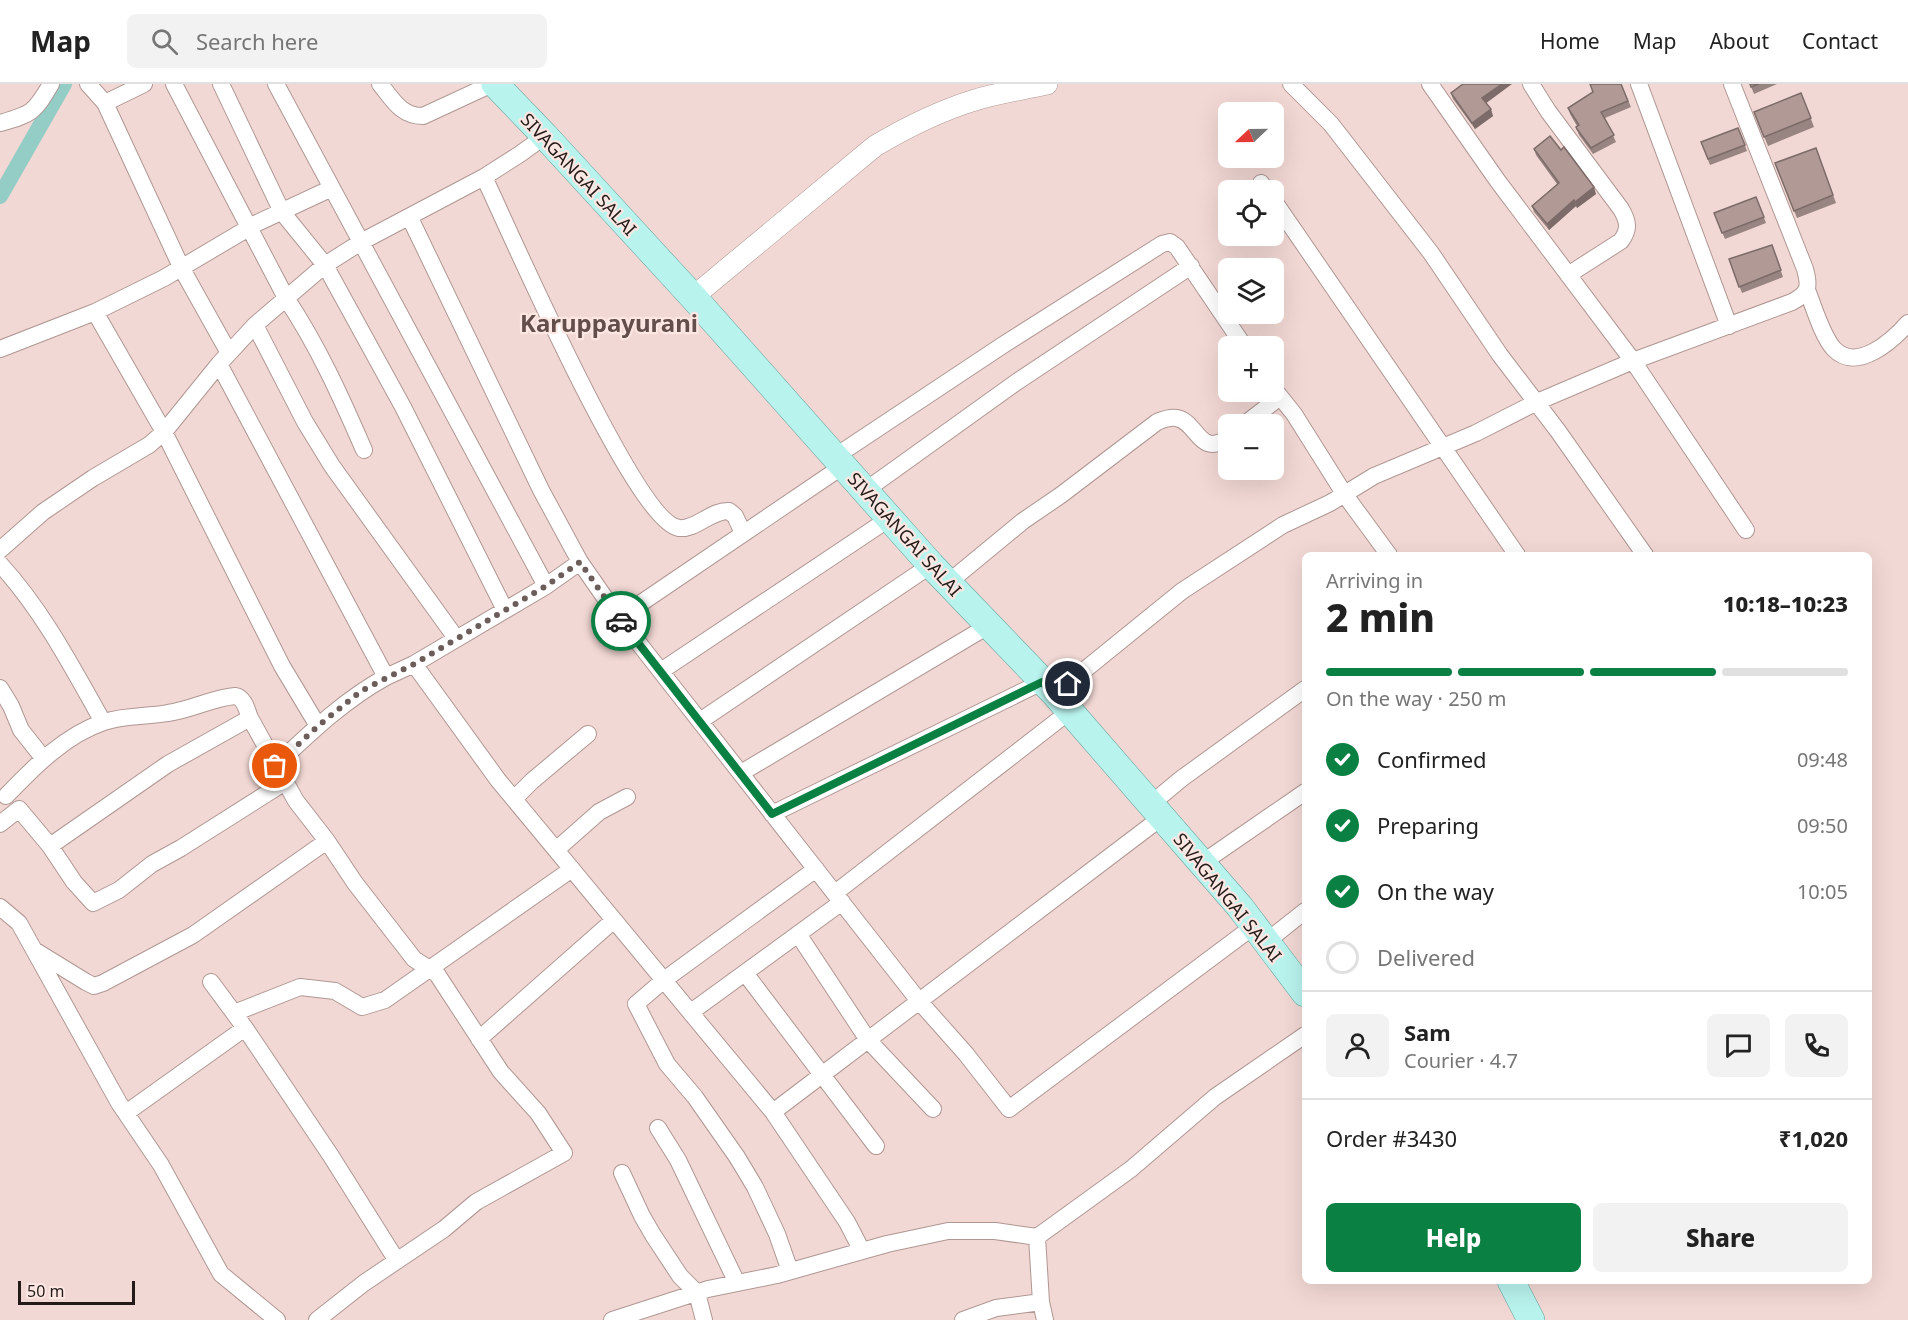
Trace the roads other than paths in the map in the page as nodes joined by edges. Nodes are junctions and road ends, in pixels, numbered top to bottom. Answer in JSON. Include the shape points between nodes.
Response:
{"nodes":[{"id":1,"x":51,"y":84,"type":"edge"},
{"id":2,"x":88,"y":84,"type":"edge"},
{"id":3,"x":144,"y":84,"type":"edge"},
{"id":4,"x":174,"y":84,"type":"edge"},
{"id":5,"x":221,"y":84,"type":"edge"},
{"id":6,"x":276,"y":84,"type":"edge"},
{"id":7,"x":380,"y":84,"type":"edge"},
{"id":8,"x":493,"y":84,"type":"edge"},
{"id":9,"x":1047,"y":84,"type":"edge"},
{"id":10,"x":1291,"y":84,"type":"edge"},
{"id":11,"x":1430,"y":84,"type":"edge"},
{"id":12,"x":1531,"y":84,"type":"edge"},
{"id":13,"x":1639,"y":84,"type":"edge"},
{"id":14,"x":1732,"y":84,"type":"edge"},
{"id":15,"x":105,"y":103,"type":"junction"},
{"id":16,"x":0,"y":123,"type":"edge"},
{"id":17,"x":545,"y":136,"type":"junction"},
{"id":18,"x":484,"y":177,"type":"junction"},
{"id":19,"x":332,"y":188,"type":"junction"},
{"id":20,"x":282,"y":212,"type":"junction"},
{"id":21,"x":1284,"y":216,"type":"edge"},
{"id":22,"x":410,"y":218,"type":"junction"},
{"id":23,"x":249,"y":228,"type":"junction"},
{"id":24,"x":361,"y":242,"type":"junction"},
{"id":25,"x":325,"y":265,"type":"junction"},
{"id":26,"x":1191,"y":266,"type":"junction"},
{"id":27,"x":182,"y":269,"type":"junction"},
{"id":28,"x":1568,"y":275,"type":"junction"},
{"id":29,"x":1807,"y":290,"type":"junction"},
{"id":30,"x":286,"y":297,"type":"junction"},
{"id":31,"x":693,"y":297,"type":"junction"},
{"id":32,"x":94,"y":312,"type":"junction"},
{"id":33,"x":1908,"y":323,"type":"edge"},
{"id":34,"x":255,"y":325,"type":"junction"},
{"id":35,"x":1729,"y":326,"type":"junction"},
{"id":36,"x":1237,"y":336,"type":"edge"},
{"id":37,"x":0,"y":349,"type":"edge"},
{"id":38,"x":224,"y":358,"type":"junction"},
{"id":39,"x":1633,"y":361,"type":"junction"},
{"id":40,"x":1268,"y":402,"type":"edge"},
{"id":41,"x":1284,"y":402,"type":"edge"},
{"id":42,"x":1536,"y":402,"type":"junction"},
{"id":43,"x":1255,"y":414,"type":"edge"},
{"id":44,"x":164,"y":432,"type":"junction"},
{"id":45,"x":1218,"y":444,"type":"edge"},
{"id":46,"x":1443,"y":446,"type":"junction"},
{"id":47,"x":364,"y":450,"type":"dead end"},
{"id":48,"x":840,"y":461,"type":"junction"},
{"id":49,"x":866,"y":490,"type":"junction"},
{"id":50,"x":1345,"y":495,"type":"junction"},
{"id":51,"x":890,"y":518,"type":"junction"},
{"id":52,"x":1746,"y":530,"type":"dead end"},
{"id":53,"x":743,"y":533,"type":"junction"},
{"id":54,"x":0,"y":550,"type":"edge"},
{"id":55,"x":1387,"y":552,"type":"edge"},
{"id":56,"x":1515,"y":552,"type":"edge"},
{"id":57,"x":1643,"y":552,"type":"edge"},
{"id":58,"x":580,"y":562,"type":"junction"},
{"id":59,"x":0,"y":564,"type":"edge"},
{"id":60,"x":940,"y":574,"type":"junction"},
{"id":61,"x":546,"y":586,"type":"junction"},
{"id":62,"x":505,"y":610,"type":"junction"},
{"id":63,"x":619,"y":618,"type":"junction"},
{"id":64,"x":988,"y":626,"type":"junction"},
{"id":65,"x":456,"y":638,"type":"junction"},
{"id":66,"x":414,"y":664,"type":"junction"},
{"id":67,"x":661,"y":671,"type":"junction"},
{"id":68,"x":386,"y":677,"type":"junction"},
{"id":69,"x":0,"y":688,"type":"edge"},
{"id":70,"x":1302,"y":691,"type":"edge"},
{"id":71,"x":1056,"y":696,"type":"junction"},
{"id":72,"x":250,"y":718,"type":"junction"},
{"id":73,"x":700,"y":721,"type":"junction"},
{"id":74,"x":103,"y":722,"type":"junction"},
{"id":75,"x":318,"y":726,"type":"junction"},
{"id":76,"x":588,"y":735,"type":"dead end"},
{"id":77,"x":44,"y":759,"type":"junction"},
{"id":78,"x":275,"y":766,"type":"junction"},
{"id":79,"x":741,"y":773,"type":"junction"},
{"id":80,"x":285,"y":782,"type":"junction"},
{"id":81,"x":3,"y":792,"type":"edge"},
{"id":82,"x":1302,"y":794,"type":"edge"},
{"id":83,"x":627,"y":797,"type":"dead end"},
{"id":84,"x":514,"y":799,"type":"junction"},
{"id":85,"x":19,"y":810,"type":"junction"},
{"id":86,"x":1156,"y":811,"type":"junction"},
{"id":87,"x":772,"y":814,"type":"junction"},
{"id":88,"x":0,"y":824,"type":"edge"},
{"id":89,"x":327,"y":841,"type":"junction"},
{"id":90,"x":50,"y":846,"type":"junction"},
{"id":91,"x":556,"y":850,"type":"junction"},
{"id":92,"x":1202,"y":863,"type":"junction"},
{"id":93,"x":816,"y":868,"type":"junction"},
{"id":94,"x":572,"y":869,"type":"junction"},
{"id":95,"x":839,"y":898,"type":"junction"},
{"id":96,"x":0,"y":907,"type":"edge"},
{"id":97,"x":1302,"y":912,"type":"edge"},
{"id":98,"x":614,"y":920,"type":"junction"},
{"id":99,"x":798,"y":934,"type":"junction"},
{"id":100,"x":1260,"y":934,"type":"junction"},
{"id":101,"x":33,"y":949,"type":"junction"},
{"id":102,"x":430,"y":970,"type":"junction"},
{"id":103,"x":745,"y":973,"type":"junction"},
{"id":104,"x":664,"y":980,"type":"junction"},
{"id":105,"x":211,"y":982,"type":"dead end"},
{"id":106,"x":1302,"y":989,"type":"edge"},
{"id":107,"x":919,"y":1001,"type":"junction"},
{"id":108,"x":234,"y":1012,"type":"junction"},
{"id":109,"x":691,"y":1012,"type":"junction"},
{"id":110,"x":245,"y":1028,"type":"junction"},
{"id":111,"x":1302,"y":1037,"type":"edge"},
{"id":112,"x":479,"y":1039,"type":"junction"},
{"id":113,"x":868,"y":1040,"type":"junction"},
{"id":114,"x":822,"y":1075,"type":"junction"},
{"id":115,"x":933,"y":1109,"type":"dead end"},
{"id":116,"x":773,"y":1112,"type":"junction"},
{"id":117,"x":126,"y":1113,"type":"junction"},
{"id":118,"x":658,"y":1128,"type":"dead end"},
{"id":119,"x":876,"y":1146,"type":"dead end"},
{"id":120,"x":622,"y":1173,"type":"dead end"},
{"id":121,"x":1037,"y":1237,"type":"junction"},
{"id":122,"x":862,"y":1251,"type":"junction"},
{"id":123,"x":397,"y":1261,"type":"junction"},
{"id":124,"x":790,"y":1271,"type":"junction"},
{"id":125,"x":737,"y":1283,"type":"junction"},
{"id":126,"x":1513,"y":1284,"type":"edge"},
{"id":127,"x":697,"y":1293,"type":"junction"},
{"id":128,"x":1041,"y":1302,"type":"junction"},
{"id":129,"x":277,"y":1320,"type":"edge"},
{"id":130,"x":317,"y":1320,"type":"edge"},
{"id":131,"x":612,"y":1320,"type":"edge"},
{"id":132,"x":704,"y":1320,"type":"edge"},
{"id":133,"x":963,"y":1320,"type":"edge"},
{"id":134,"x":1045,"y":1320,"type":"edge"},
{"id":135,"x":1531,"y":1320,"type":"edge"}],
"edges":[{"from":1,"to":16,"type":"street","via":[[31,113]]},
{"from":2,"to":15,"type":"street"},
{"from":3,"to":15,"type":"street"},
{"from":4,"to":23,"type":"street"},
{"from":5,"to":20,"type":"street"},
{"from":6,"to":19,"type":"street"},
{"from":7,"to":8,"type":"street","via":[[400,109],[412,116],[423,116]]},
{"from":8,"to":17,"type":"main road","name":"SIVAGANGAI SALAI"},
{"from":9,"to":31,"type":"street","via":[[978,99],[905,128],[875,146]]},
{"from":10,"to":42,"type":"street","via":[[1331,124],[1431,253]]},
{"from":11,"to":28,"type":"street"},
{"from":12,"to":28,"type":"street","via":[[1621,209],[1627,224],[1621,241]]},
{"from":13,"to":35,"type":"street"},
{"from":14,"to":29,"type":"street","via":[[1805,269]]},
{"from":15,"to":27,"type":"street"},
{"from":17,"to":18,"type":"street"},
{"from":17,"to":31,"type":"main road","name":"SIVAGANGAI SALAI"},
{"from":18,"to":22,"type":"street"},
{"from":18,"to":53,"type":"street","via":[[577,378],[656,512],[678,528],[729,511]]},
{"from":19,"to":20,"type":"street"},
{"from":19,"to":24,"type":"street"},
{"from":20,"to":23,"type":"street"},
{"from":20,"to":25,"type":"street"},
{"from":21,"to":46,"type":"street"},
{"from":22,"to":24,"type":"street"},
{"from":22,"to":58,"type":"street","via":[[536,480]]},
{"from":23,"to":27,"type":"street"},
{"from":23,"to":30,"type":"street"},
{"from":24,"to":25,"type":"street"},
{"from":24,"to":61,"type":"street"},
{"from":25,"to":30,"type":"street"},
{"from":25,"to":62,"type":"street","via":[[403,407]]},
{"from":26,"to":36,"type":"street"},
{"from":26,"to":48,"type":"street","via":[[1170,242],[1152,249]]},
{"from":26,"to":49,"type":"street","via":[[1018,381]]},
{"from":27,"to":32,"type":"street"},
{"from":27,"to":38,"type":"street"},
{"from":28,"to":39,"type":"street"},
{"from":29,"to":33,"type":"street","via":[[1828,341],[1836,351],[1853,358],[1886,345]]},
{"from":29,"to":35,"type":"street","via":[[1792,302]]},
{"from":30,"to":34,"type":"street"},
{"from":30,"to":47,"type":"street","via":[[323,360]]},
{"from":31,"to":48,"type":"main road","name":"SIVAGANGAI SALAI"},
{"from":32,"to":37,"type":"street"},
{"from":32,"to":44,"type":"street"},
{"from":34,"to":38,"type":"street"},
{"from":34,"to":65,"type":"street","via":[[332,466]]},
{"from":35,"to":39,"type":"street"},
{"from":38,"to":44,"type":"street"},
{"from":38,"to":68,"type":"street"},
{"from":39,"to":42,"type":"street"},
{"from":39,"to":52,"type":"street"},
{"from":40,"to":43,"type":"street"},
{"from":41,"to":50,"type":"street"},
{"from":42,"to":46,"type":"street"},
{"from":42,"to":57,"type":"street"},
{"from":44,"to":54,"type":"street","via":[[43,512]]},
{"from":44,"to":75,"type":"street","via":[[282,666]]},
{"from":45,"to":60,"type":"street","via":[[1201,439],[1182,420],[1157,422],[1061,495]]},
{"from":46,"to":50,"type":"street","via":[[1374,476]]},
{"from":46,"to":56,"type":"street"},
{"from":48,"to":49,"type":"main road","name":"SIVAGANGAI SALAI"},
{"from":48,"to":53,"type":"street"},
{"from":49,"to":51,"type":"main road","name":"SIVAGANGAI SALAI"},
{"from":50,"to":55,"type":"street"},
{"from":50,"to":71,"type":"street","via":[[1282,525],[1191,584]]},
{"from":51,"to":60,"type":"main road","name":"SIVAGANGAI SALAI"},
{"from":51,"to":67,"type":"street"},
{"from":53,"to":63,"type":"street"},
{"from":58,"to":61,"type":"street"},
{"from":58,"to":63,"type":"street"},
{"from":59,"to":74,"type":"street","via":[[66,654]]},
{"from":60,"to":64,"type":"main road","name":"SIVAGANGAI SALAI"},
{"from":60,"to":73,"type":"street"},
{"from":61,"to":62,"type":"street"},
{"from":62,"to":65,"type":"street"},
{"from":63,"to":67,"type":"street"},
{"from":64,"to":71,"type":"main road","name":"SIVAGANGAI SALAI"},
{"from":64,"to":79,"type":"street"},
{"from":65,"to":66,"type":"street"},
{"from":66,"to":68,"type":"street"},
{"from":66,"to":84,"type":"street"},
{"from":67,"to":73,"type":"street"},
{"from":68,"to":75,"type":"street","via":[[361,691]]},
{"from":69,"to":77,"type":"street","via":[[21,730]]},
{"from":70,"to":86,"type":"street","via":[[1181,779]]},
{"from":71,"to":86,"type":"main road","name":"SIVAGANGAI SALAI"},
{"from":71,"to":87,"type":"street"},
{"from":71,"to":95,"type":"street"},
{"from":72,"to":74,"type":"street","via":[[242,700],[235,696],[168,714]]},
{"from":72,"to":78,"type":"street"},
{"from":72,"to":90,"type":"street","via":[[168,764]]},
{"from":73,"to":79,"type":"street"},
{"from":74,"to":77,"type":"street","via":[[71,737]]},
{"from":75,"to":78,"type":"street"},
{"from":76,"to":84,"type":"street"},
{"from":77,"to":81,"type":"street"},
{"from":78,"to":80,"type":"street"},
{"from":79,"to":87,"type":"street"},
{"from":80,"to":89,"type":"street"},
{"from":80,"to":90,"type":"street","via":[[93,903]]},
{"from":81,"to":85,"type":"street"},
{"from":82,"to":92,"type":"street"},
{"from":83,"to":91,"type":"street","via":[[599,812]]},
{"from":84,"to":91,"type":"street"},
{"from":85,"to":88,"type":"street"},
{"from":85,"to":90,"type":"street"},
{"from":86,"to":92,"type":"main road","name":"SIVAGANGAI SALAI"},
{"from":86,"to":107,"type":"street"},
{"from":87,"to":93,"type":"street"},
{"from":89,"to":101,"type":"street","via":[[193,934],[103,983],[94,986]]},
{"from":89,"to":102,"type":"street","via":[[414,959]]},
{"from":91,"to":94,"type":"street"},
{"from":92,"to":100,"type":"main road","name":"SIVAGANGAI SALAI"},
{"from":93,"to":95,"type":"street"},
{"from":93,"to":104,"type":"street"},
{"from":94,"to":98,"type":"street"},
{"from":94,"to":102,"type":"street"},
{"from":95,"to":99,"type":"street"},
{"from":95,"to":107,"type":"street"},
{"from":96,"to":101,"type":"street","via":[[19,923]]},
{"from":97,"to":100,"type":"street"},
{"from":98,"to":104,"type":"street"},
{"from":98,"to":112,"type":"street"},
{"from":99,"to":103,"type":"street"},
{"from":99,"to":113,"type":"street"},
{"from":100,"to":106,"type":"main road","name":"SIVAGANGAI SALAI"},
{"from":100,"to":107,"type":"street","via":[[1009,1109]]},
{"from":101,"to":117,"type":"street"},
{"from":102,"to":108,"type":"street","via":[[385,1000],[362,1007],[335,991],[300,987]]},
{"from":102,"to":112,"type":"street"},
{"from":103,"to":109,"type":"street"},
{"from":103,"to":114,"type":"street"},
{"from":104,"to":109,"type":"street"},
{"from":104,"to":124,"type":"street","via":[[636,1004],[667,1064],[743,1167],[777,1234]]},
{"from":105,"to":108,"type":"street"},
{"from":107,"to":113,"type":"street"},
{"from":108,"to":110,"type":"street"},
{"from":109,"to":116,"type":"street"},
{"from":110,"to":117,"type":"street"},
{"from":110,"to":123,"type":"street"},
{"from":111,"to":121,"type":"street","via":[[1215,1097],[1131,1169]]},
{"from":112,"to":123,"type":"street","via":[[501,1072],[538,1113],[564,1153],[476,1202]]},
{"from":113,"to":114,"type":"street"},
{"from":113,"to":115,"type":"street"},
{"from":114,"to":116,"type":"street"},
{"from":114,"to":119,"type":"street"},
{"from":116,"to":122,"type":"street","via":[[847,1222]]},
{"from":117,"to":129,"type":"street","via":[[161,1165],[221,1274]]},
{"from":118,"to":125,"type":"street","via":[[678,1160]]},
{"from":120,"to":127,"type":"street","via":[[653,1235],[680,1276]]},
{"from":121,"to":122,"type":"street","via":[[995,1231],[948,1231]]},
{"from":121,"to":128,"type":"street"},
{"from":122,"to":124,"type":"street"},
{"from":123,"to":130,"type":"street"},
{"from":124,"to":125,"type":"street"},
{"from":125,"to":127,"type":"street"},
{"from":126,"to":135,"type":"main road"},
{"from":127,"to":131,"type":"street"},
{"from":127,"to":132,"type":"street"},
{"from":128,"to":133,"type":"street","via":[[996,1308]]},
{"from":128,"to":134,"type":"street"}]}
